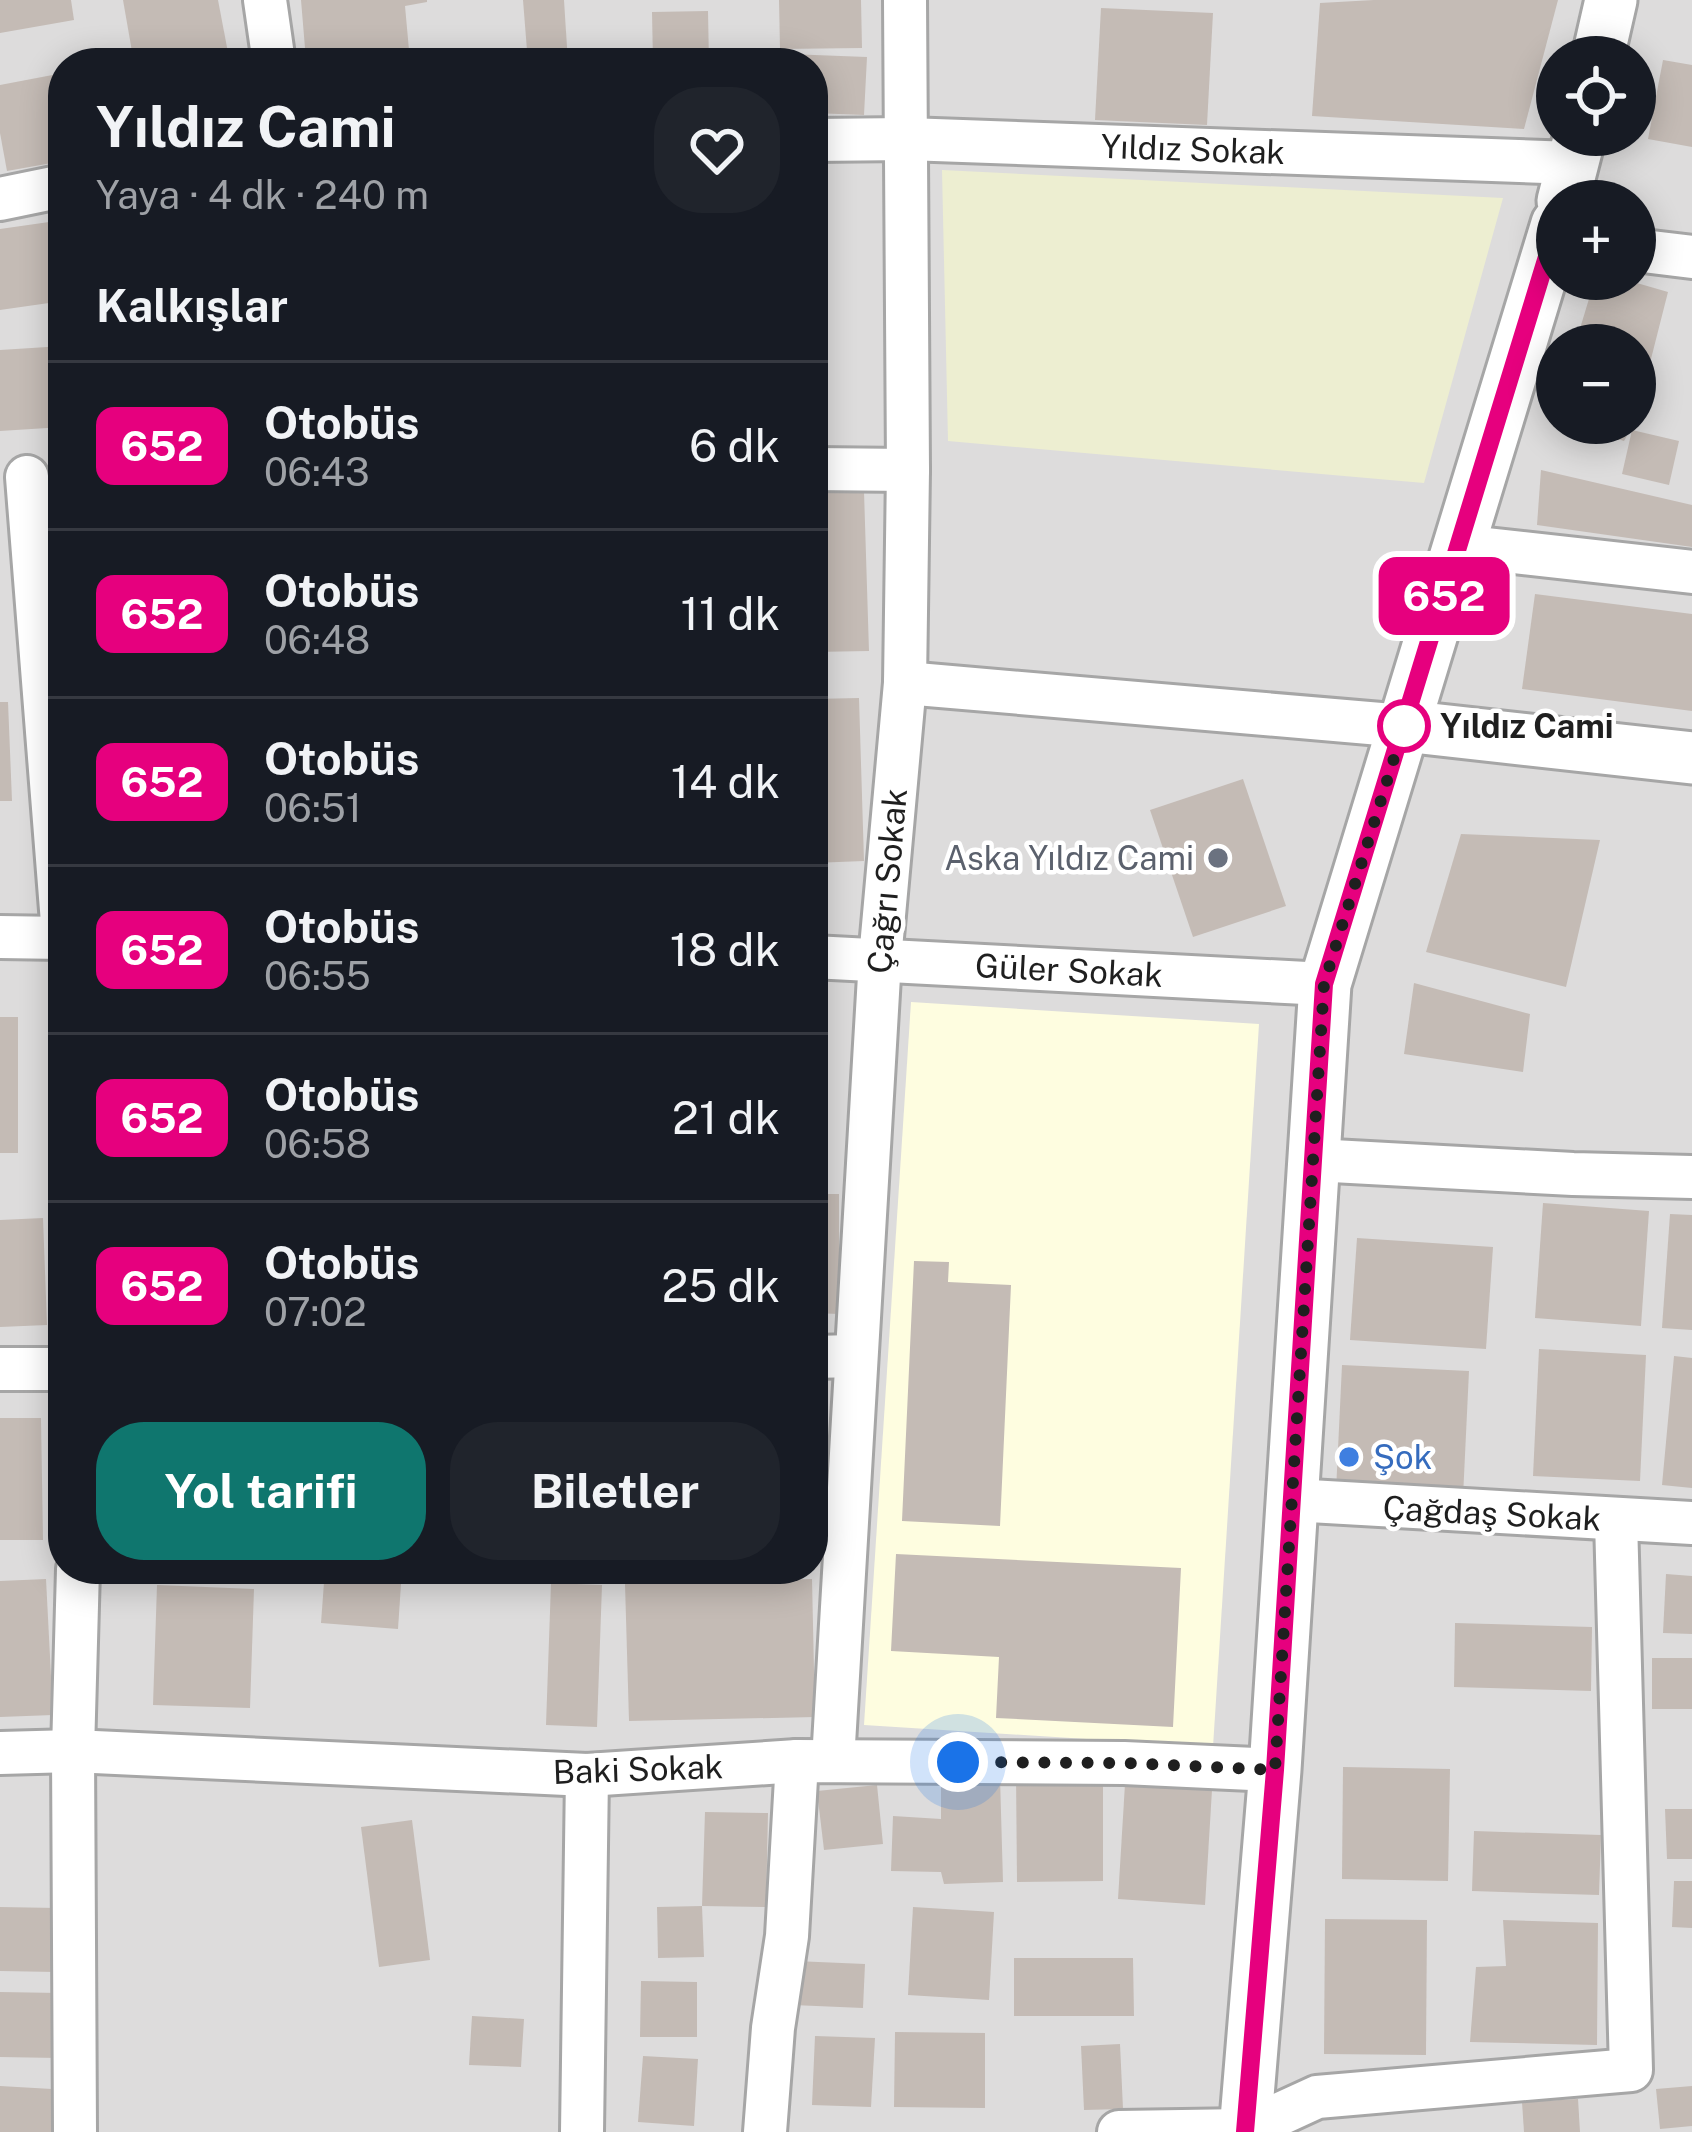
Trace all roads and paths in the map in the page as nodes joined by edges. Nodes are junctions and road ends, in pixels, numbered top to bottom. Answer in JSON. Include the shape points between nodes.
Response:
{"nodes":[{"id":1,"x":266,"y":0,"type":"edge"},
{"id":2,"x":905,"y":0,"type":"edge"},
{"id":3,"x":1612,"y":0,"type":"edge"},
{"id":4,"x":1603,"y":36,"type":"edge"},
{"id":5,"x":272,"y":48,"type":"edge"},
{"id":6,"x":908,"y":139,"type":"junction"},
{"id":7,"x":828,"y":140,"type":"edge"},
{"id":8,"x":48,"y":189,"type":"edge"},
{"id":9,"x":1536,"y":198,"type":"edge"},
{"id":10,"x":0,"y":199,"type":"edge"},
{"id":11,"x":1656,"y":253,"type":"edge"},
{"id":12,"x":1692,"y":257,"type":"edge"},
{"id":13,"x":1536,"y":294,"type":"edge"},
{"id":14,"x":828,"y":470,"type":"edge"},
{"id":15,"x":908,"y":470,"type":"junction"},
{"id":16,"x":30,"y":477,"type":"edge"},
{"id":17,"x":1460,"y":546,"type":"junction"},
{"id":18,"x":1692,"y":572,"type":"edge"},
{"id":19,"x":905,"y":683,"type":"junction"},
{"id":20,"x":1404,"y":726,"type":"junction"},
{"id":21,"x":48,"y":727,"type":"edge"},
{"id":22,"x":1692,"y":758,"type":"edge"},
{"id":23,"x":48,"y":936,"type":"edge"},
{"id":24,"x":0,"y":937,"type":"edge"},
{"id":25,"x":828,"y":957,"type":"edge"},
{"id":26,"x":880,"y":959,"type":"junction"},
{"id":27,"x":1324,"y":984,"type":"junction"},
{"id":28,"x":1314,"y":1160,"type":"junction"},
{"id":29,"x":1692,"y":1177,"type":"edge"},
{"id":30,"x":856,"y":1356,"type":"junction"},
{"id":31,"x":828,"y":1357,"type":"edge"},
{"id":32,"x":48,"y":1369,"type":"edge"},
{"id":33,"x":0,"y":1370,"type":"edge"},
{"id":34,"x":1292,"y":1500,"type":"junction"},
{"id":35,"x":1616,"y":1520,"type":"junction"},
{"id":36,"x":1692,"y":1523,"type":"edge"},
{"id":37,"x":77,"y":1584,"type":"edge"},
{"id":38,"x":73,"y":1751,"type":"junction"},
{"id":39,"x":0,"y":1754,"type":"edge"},
{"id":40,"x":815,"y":1760,"type":"junction"},
{"id":41,"x":1275,"y":1770,"type":"junction"},
{"id":42,"x":587,"y":1775,"type":"junction"},
{"id":43,"x":1245,"y":2131,"type":"edge"},
{"id":44,"x":75,"y":2132,"type":"edge"},
{"id":45,"x":582,"y":2132,"type":"edge"},
{"id":46,"x":765,"y":2132,"type":"edge"},
{"id":47,"x":1119,"y":2132,"type":"edge"}],
"edges":[{"from":1,"to":5,"type":"street"},
{"from":2,"to":6,"type":"street","name":"Çağrı Sokak"},
{"from":3,"to":4,"type":"street"},
{"from":6,"to":7,"type":"street","name":"Yıldız Sokak"},
{"from":6,"to":9,"type":"street","name":"Yıldız Sokak"},
{"from":6,"to":15,"type":"street","name":"Çağrı Sokak"},
{"from":8,"to":10,"type":"street"},
{"from":11,"to":12,"type":"street"},
{"from":13,"to":17,"type":"street"},
{"from":14,"to":15,"type":"street"},
{"from":15,"to":19,"type":"street","name":"Çağrı Sokak"},
{"from":16,"to":21,"type":"street"},
{"from":17,"to":18,"type":"street"},
{"from":17,"to":20,"type":"street"},
{"from":19,"to":20,"type":"street"},
{"from":19,"to":26,"type":"street","name":"Çağrı Sokak"},
{"from":20,"to":22,"type":"street"},
{"from":20,"to":27,"type":"street"},
{"from":23,"to":24,"type":"street"},
{"from":25,"to":26,"type":"street","name":"Güler Sokak"},
{"from":26,"to":27,"type":"street","name":"Güler Sokak"},
{"from":26,"to":30,"type":"street","name":"Çağrı Sokak"},
{"from":27,"to":28,"type":"street"},
{"from":28,"to":29,"type":"street"},
{"from":28,"to":34,"type":"street"},
{"from":30,"to":31,"type":"street"},
{"from":30,"to":40,"type":"street","name":"Çağrı Sokak"},
{"from":32,"to":33,"type":"street"},
{"from":34,"to":35,"type":"street","name":"Çağdaş Sokak"},
{"from":34,"to":41,"type":"street"},
{"from":35,"to":36,"type":"street","name":"Çağdaş Sokak"},
{"from":35,"to":43,"type":"street","via":[[1631,2070],[1317,2097]]},
{"from":37,"to":38,"type":"street"},
{"from":38,"to":39,"type":"street","name":"Baki Sokak"},
{"from":38,"to":42,"type":"street","name":"Baki Sokak"},
{"from":38,"to":44,"type":"street"},
{"from":40,"to":41,"type":"street","name":"Baki Sokak"},
{"from":40,"to":42,"type":"street","name":"Baki Sokak"},
{"from":40,"to":46,"type":"street","name":"Çağrı Sokak"},
{"from":41,"to":43,"type":"street"},
{"from":42,"to":45,"type":"street"},
{"from":43,"to":47,"type":"street"}]}
